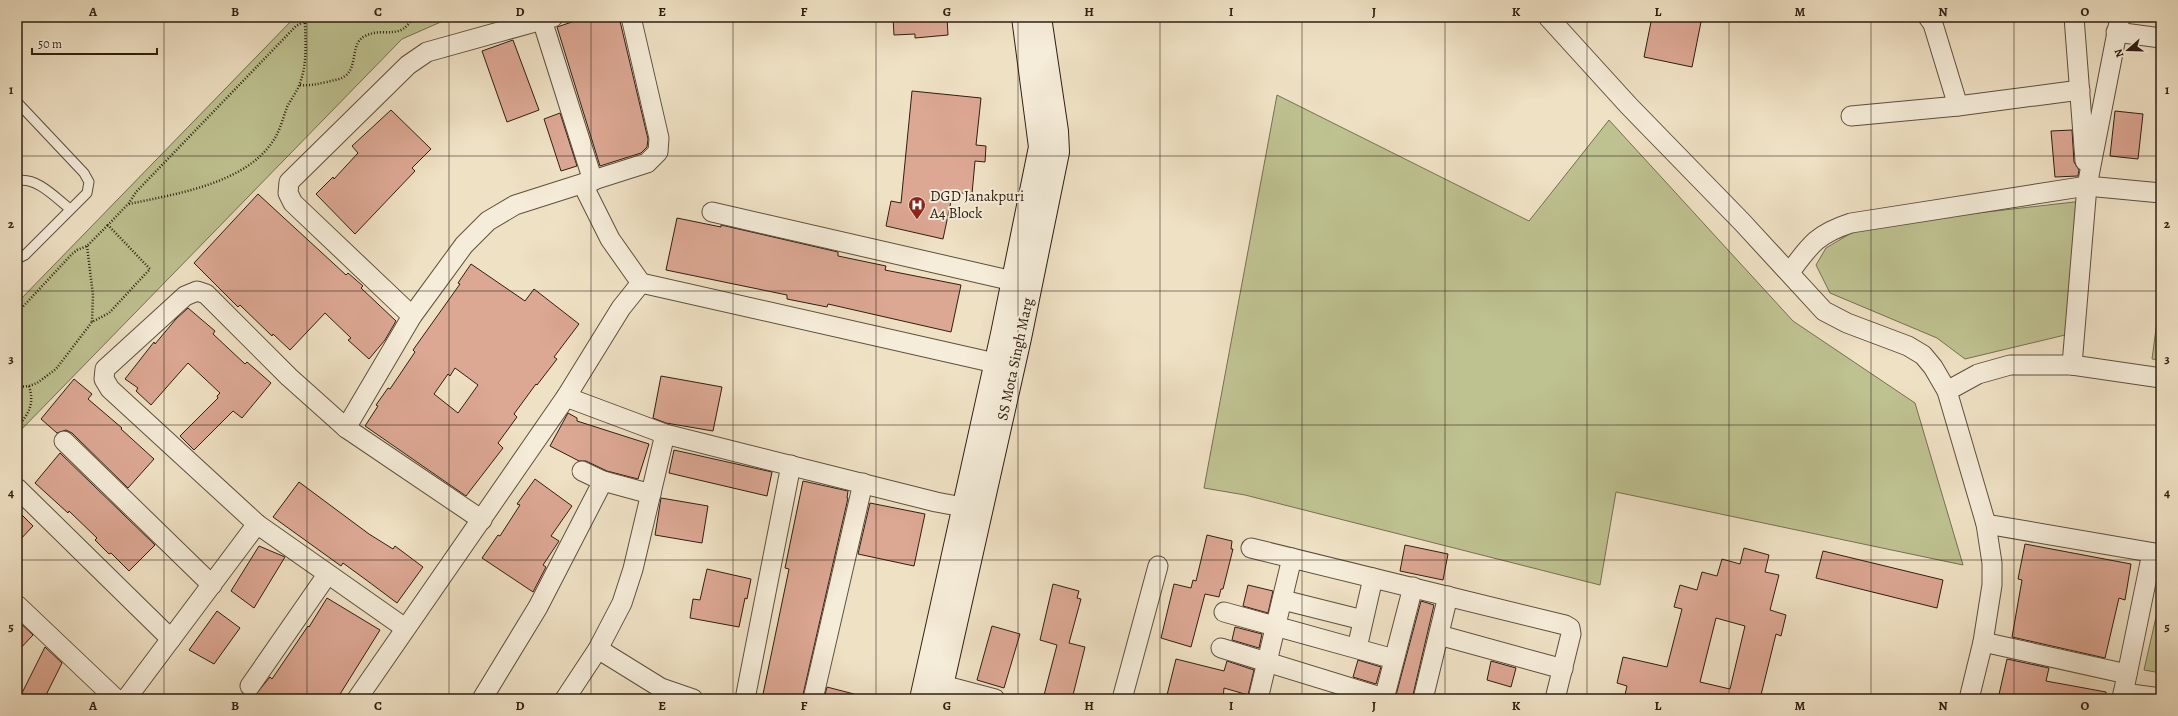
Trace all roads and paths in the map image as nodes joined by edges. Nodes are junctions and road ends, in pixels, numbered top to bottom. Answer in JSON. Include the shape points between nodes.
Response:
{"nodes":[{"id":1,"x":413,"y":17,"type":"edge"},
{"id":2,"x":631,"y":17,"type":"edge"},
{"id":3,"x":1023,"y":17,"type":"edge"},
{"id":4,"x":1040,"y":17,"type":"edge"},
{"id":5,"x":1548,"y":17,"type":"edge"},
{"id":6,"x":1928,"y":17,"type":"edge"},
{"id":7,"x":2074,"y":17,"type":"edge"},
{"id":8,"x":305,"y":19,"type":"edge"},
{"id":9,"x":548,"y":19,"type":"edge"},
{"id":10,"x":2118,"y":25,"type":"edge"},
{"id":11,"x":2161,"y":38,"type":"edge"},
{"id":12,"x":300,"y":84,"type":"junction"},
{"id":13,"x":2080,"y":90,"type":"junction"},
{"id":14,"x":17,"y":102,"type":"edge"},
{"id":15,"x":1958,"y":106,"type":"junction"},
{"id":16,"x":1851,"y":116,"type":"dead end"},
{"id":17,"x":17,"y":181,"type":"edge"},
{"id":18,"x":588,"y":183,"type":"junction"},
{"id":19,"x":2087,"y":186,"type":"junction"},
{"id":20,"x":2161,"y":193,"type":"edge"},
{"id":21,"x":128,"y":204,"type":"junction"},
{"id":22,"x":70,"y":209,"type":"junction"},
{"id":23,"x":712,"y":212,"type":"dead end"},
{"id":24,"x":108,"y":225,"type":"junction"},
{"id":25,"x":87,"y":246,"type":"junction"},
{"id":26,"x":17,"y":259,"type":"edge"},
{"id":27,"x":1790,"y":272,"type":"junction"},
{"id":28,"x":1013,"y":281,"type":"junction"},
{"id":29,"x":641,"y":283,"type":"junction"},
{"id":30,"x":17,"y":313,"type":"edge"},
{"id":31,"x":412,"y":316,"type":"junction"},
{"id":32,"x":92,"y":322,"type":"junction"},
{"id":33,"x":995,"y":363,"type":"junction"},
{"id":34,"x":2072,"y":365,"type":"junction"},
{"id":35,"x":2161,"y":378,"type":"edge"},
{"id":36,"x":29,"y":386,"type":"junction"},
{"id":37,"x":17,"y":387,"type":"edge"},
{"id":38,"x":1947,"y":391,"type":"junction"},
{"id":39,"x":566,"y":397,"type":"junction"},
{"id":40,"x":17,"y":428,"type":"edge"},
{"id":41,"x":346,"y":428,"type":"junction"},
{"id":42,"x":665,"y":434,"type":"junction"},
{"id":43,"x":64,"y":441,"type":"dead end"},
{"id":44,"x":791,"y":465,"type":"junction"},
{"id":45,"x":582,"y":471,"type":"dead end"},
{"id":46,"x":603,"y":481,"type":"junction"},
{"id":47,"x":863,"y":483,"type":"junction"},
{"id":48,"x":17,"y":488,"type":"edge"},
{"id":49,"x":651,"y":494,"type":"junction"},
{"id":50,"x":972,"y":509,"type":"junction"},
{"id":51,"x":482,"y":520,"type":"junction"},
{"id":52,"x":257,"y":524,"type":"junction"},
{"id":53,"x":1986,"y":524,"type":"junction"},
{"id":54,"x":1251,"y":548,"type":"dead end"},
{"id":55,"x":2156,"y":554,"type":"edge"},
{"id":56,"x":1292,"y":558,"type":"junction"},
{"id":57,"x":1158,"y":566,"type":"dead end"},
{"id":58,"x":327,"y":575,"type":"junction"},
{"id":59,"x":1373,"y":578,"type":"junction"},
{"id":60,"x":212,"y":585,"type":"junction"},
{"id":61,"x":1413,"y":587,"type":"junction"},
{"id":62,"x":1448,"y":596,"type":"junction"},
{"id":63,"x":1282,"y":600,"type":"junction"},
{"id":64,"x":17,"y":605,"type":"edge"},
{"id":65,"x":1224,"y":612,"type":"dead end"},
{"id":66,"x":1363,"y":620,"type":"junction"},
{"id":67,"x":1275,"y":626,"type":"junction"},
{"id":68,"x":405,"y":628,"type":"junction"},
{"id":69,"x":1439,"y":635,"type":"junction"},
{"id":70,"x":171,"y":639,"type":"junction"},
{"id":71,"x":1983,"y":642,"type":"junction"},
{"id":72,"x":1221,"y":648,"type":"dead end"},
{"id":73,"x":1357,"y":648,"type":"junction"},
{"id":74,"x":598,"y":649,"type":"junction"},
{"id":75,"x":1394,"y":659,"type":"junction"},
{"id":76,"x":1267,"y":663,"type":"junction"},
{"id":77,"x":1563,"y":669,"type":"junction"},
{"id":78,"x":2127,"y":674,"type":"junction"},
{"id":79,"x":250,"y":686,"type":"dead end"},
{"id":80,"x":940,"y":692,"type":"edge"},
{"id":81,"x":656,"y":694,"type":"edge"},
{"id":82,"x":2122,"y":696,"type":"edge"},
{"id":83,"x":1384,"y":698,"type":"edge"},
{"id":84,"x":2161,"y":698,"type":"edge"},
{"id":85,"x":116,"y":699,"type":"edge"},
{"id":86,"x":126,"y":699,"type":"edge"},
{"id":87,"x":357,"y":699,"type":"edge"},
{"id":88,"x":482,"y":699,"type":"edge"},
{"id":89,"x":564,"y":699,"type":"edge"},
{"id":90,"x":693,"y":699,"type":"edge"},
{"id":91,"x":744,"y":699,"type":"edge"},
{"id":92,"x":813,"y":699,"type":"edge"},
{"id":93,"x":921,"y":699,"type":"edge"},
{"id":94,"x":995,"y":699,"type":"edge"},
{"id":95,"x":1122,"y":699,"type":"edge"},
{"id":96,"x":1258,"y":699,"type":"edge"},
{"id":97,"x":1423,"y":699,"type":"edge"},
{"id":98,"x":1555,"y":699,"type":"edge"},
{"id":99,"x":1969,"y":699,"type":"edge"}],
"edges":[{"from":1,"to":12,"type":"path","via":[[400,31],[373,33],[362,37],[356,46],[350,70],[344,76],[311,86]]},
{"from":2,"to":18,"type":"street","via":[[659,138],[658,152],[647,163]]},
{"from":3,"to":28,"type":"street","name":"SS Mota Singh Marg","via":[[1040,147]]},
{"from":4,"to":50,"type":"street","name":"SS Mota Singh Marg","via":[[1058,152],[1020,338]]},
{"from":5,"to":27,"type":"street","via":[[1629,106]]},
{"from":6,"to":15,"type":"street","via":[[1933,24]]},
{"from":7,"to":13,"type":"street"},
{"from":8,"to":12,"type":"path","via":[[306,45]]},
{"from":8,"to":21,"type":"path","via":[[136,192]]},
{"from":9,"to":18,"type":"street"},
{"from":9,"to":31,"type":"street","via":[[426,52],[408,65],[289,182],[288,193],[293,203]]},
{"from":10,"to":11,"type":"street"},
{"from":10,"to":19,"type":"street"},
{"from":12,"to":21,"type":"path","via":[[291,98],[273,141],[259,158],[210,185],[181,194]]},
{"from":13,"to":15,"type":"street"},
{"from":13,"to":19,"type":"street"},
{"from":14,"to":22,"type":"lane","via":[[84,173],[89,182],[87,193]]},
{"from":15,"to":16,"type":"street"},
{"from":17,"to":22,"type":"lane","via":[[25,179],[34,182]]},
{"from":18,"to":29,"type":"street","via":[[610,239]]},
{"from":18,"to":31,"type":"street","via":[[515,205],[488,221],[464,245]]},
{"from":19,"to":20,"type":"street"},
{"from":19,"to":27,"type":"street","via":[[1851,223],[1830,229],[1810,244]]},
{"from":19,"to":34,"type":"street"},
{"from":21,"to":24,"type":"path"},
{"from":22,"to":26,"type":"lane","via":[[25,255]]},
{"from":23,"to":28,"type":"street"},
{"from":24,"to":25,"type":"path"},
{"from":24,"to":32,"type":"path","via":[[150,269],[109,313]]},
{"from":25,"to":30,"type":"path","via":[[72,254]]},
{"from":25,"to":32,"type":"path","via":[[93,295]]},
{"from":27,"to":38,"type":"street","via":[[1824,311],[1847,323],[1908,346],[1923,355]]},
{"from":28,"to":33,"type":"street","name":"SS Mota Singh Marg"},
{"from":29,"to":33,"type":"street"},
{"from":29,"to":39,"type":"street","via":[[621,308]]},
{"from":31,"to":41,"type":"street"},
{"from":32,"to":36,"type":"path","via":[[56,369],[40,382]]},
{"from":33,"to":50,"type":"street","name":"SS Mota Singh Marg"},
{"from":34,"to":35,"type":"street"},
{"from":34,"to":38,"type":"street","via":[[2010,364],[1978,374]]},
{"from":36,"to":37,"type":"path"},
{"from":36,"to":40,"type":"path","via":[[31,409]]},
{"from":38,"to":53,"type":"street"},
{"from":39,"to":42,"type":"street"},
{"from":39,"to":51,"type":"street"},
{"from":41,"to":51,"type":"street"},
{"from":41,"to":52,"type":"street","via":[[289,377],[206,294],[197,291],[185,296],[105,369],[104,379],[110,389]]},
{"from":42,"to":44,"type":"street"},
{"from":42,"to":49,"type":"street"},
{"from":43,"to":60,"type":"street"},
{"from":44,"to":47,"type":"street"},
{"from":44,"to":91,"type":"street"},
{"from":45,"to":46,"type":"street"},
{"from":46,"to":49,"type":"street"},
{"from":46,"to":88,"type":"street","via":[[538,607]]},
{"from":47,"to":50,"type":"street"},
{"from":47,"to":92,"type":"street"},
{"from":48,"to":70,"type":"street"},
{"from":49,"to":74,"type":"street","via":[[622,603]]},
{"from":50,"to":80,"type":"street","name":"SS Mota Singh Marg"},
{"from":50,"to":93,"type":"street","name":"SS Mota Singh Marg"},
{"from":51,"to":68,"type":"street"},
{"from":52,"to":58,"type":"street"},
{"from":52,"to":60,"type":"street"},
{"from":53,"to":55,"type":"street"},
{"from":53,"to":71,"type":"street","via":[[1992,558],[1992,585]]},
{"from":54,"to":56,"type":"street"},
{"from":55,"to":78,"type":"street"},
{"from":56,"to":59,"type":"street"},
{"from":56,"to":63,"type":"street"},
{"from":57,"to":95,"type":"street"},
{"from":58,"to":68,"type":"street"},
{"from":58,"to":79,"type":"street"},
{"from":59,"to":61,"type":"street"},
{"from":59,"to":66,"type":"street"},
{"from":60,"to":70,"type":"street"},
{"from":61,"to":62,"type":"street"},
{"from":61,"to":75,"type":"street"},
{"from":62,"to":69,"type":"street"},
{"from":62,"to":77,"type":"street","via":[[1570,628],[1572,634]]},
{"from":63,"to":66,"type":"street"},
{"from":63,"to":67,"type":"street"},
{"from":64,"to":85,"type":"street"},
{"from":65,"to":67,"type":"street"},
{"from":66,"to":73,"type":"street"},
{"from":67,"to":73,"type":"street"},
{"from":67,"to":76,"type":"street"},
{"from":68,"to":87,"type":"street"},
{"from":69,"to":77,"type":"street"},
{"from":69,"to":97,"type":"street"},
{"from":70,"to":86,"type":"street"},
{"from":71,"to":78,"type":"street"},
{"from":71,"to":99,"type":"street"},
{"from":72,"to":76,"type":"street"},
{"from":73,"to":75,"type":"street"},
{"from":74,"to":81,"type":"street"},
{"from":74,"to":89,"type":"street"},
{"from":75,"to":83,"type":"street"},
{"from":76,"to":83,"type":"street"},
{"from":76,"to":96,"type":"street"},
{"from":77,"to":98,"type":"street"},
{"from":78,"to":82,"type":"street"},
{"from":80,"to":94,"type":"street"},
{"from":81,"to":90,"type":"street"},
{"from":82,"to":84,"type":"street"}]}
